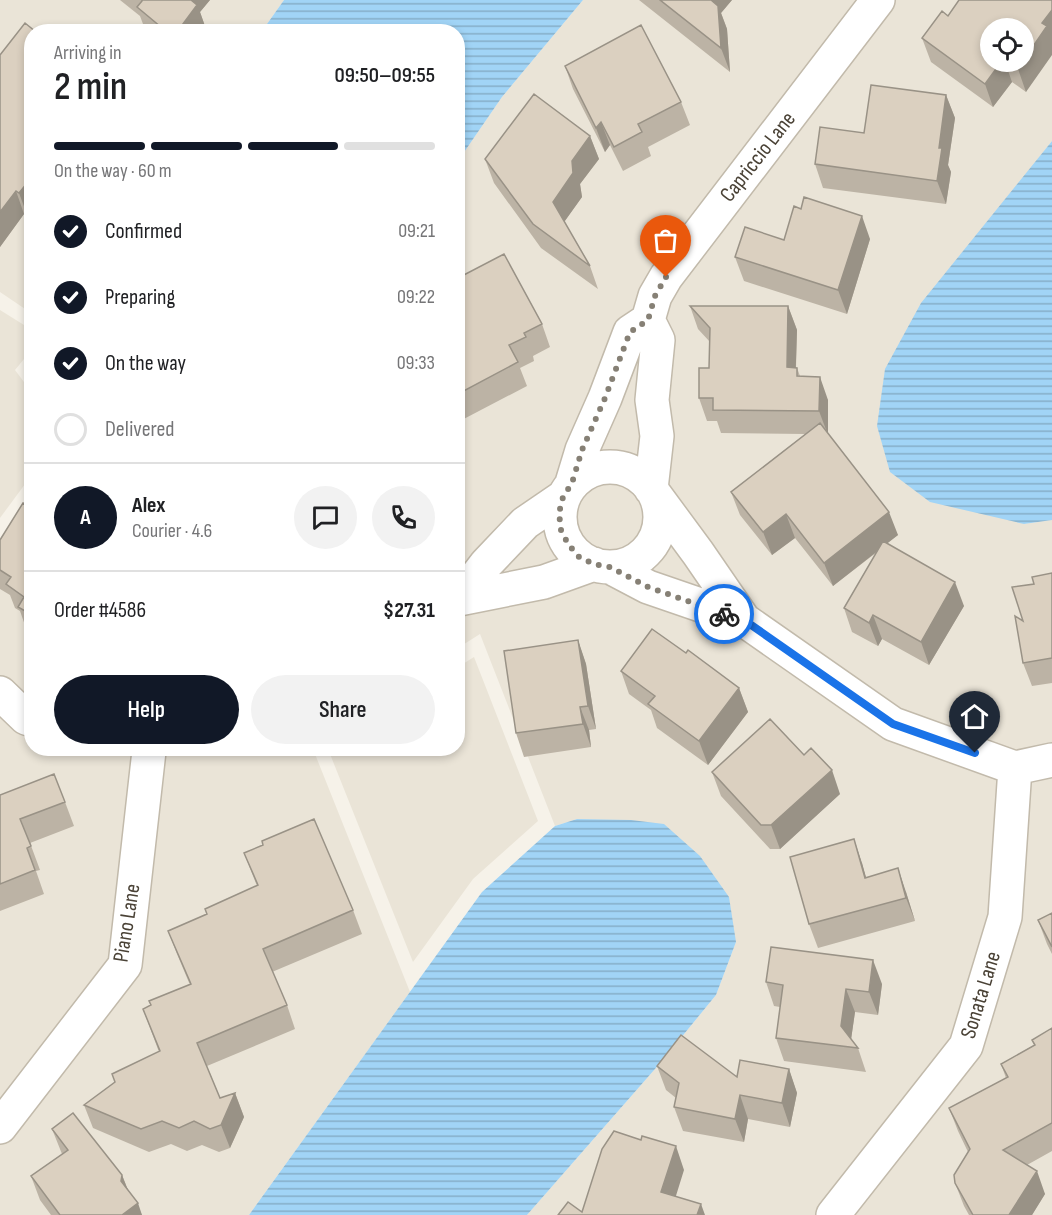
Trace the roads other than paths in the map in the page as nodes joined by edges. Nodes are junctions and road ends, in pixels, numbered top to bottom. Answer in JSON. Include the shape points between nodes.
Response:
{"nodes":[{"id":1,"x":878,"y":0,"type":"edge"},
{"id":2,"x":648,"y":320,"type":"junction"},
{"id":3,"x":568,"y":490,"type":"junction"},
{"id":4,"x":653,"y":492,"type":"junction"},
{"id":5,"x":602,"y":565,"type":"junction"},
{"id":6,"x":465,"y":590,"type":"edge"},
{"id":7,"x":465,"y":598,"type":"edge"},
{"id":8,"x":744,"y":620,"type":"junction"},
{"id":9,"x":0,"y":693,"type":"edge"},
{"id":10,"x":24,"y":716,"type":"edge"},
{"id":11,"x":150,"y":756,"type":"edge"},
{"id":12,"x":1052,"y":760,"type":"edge"},
{"id":13,"x":1015,"y":768,"type":"junction"},
{"id":14,"x":0,"y":1127,"type":"edge"},
{"id":15,"x":833,"y":1215,"type":"edge"}],
"edges":[{"from":1,"to":2,"type":"street","name":"Capriccio Lane","via":[[666,277]]},
{"from":2,"to":3,"type":"street","name":"Capriccio Lane","via":[[630,332]]},
{"from":2,"to":4,"type":"street","via":[[658,340],[652,400],[657,436]]},
{"from":3,"to":4,"type":"street","via":[[585,473],[617,467],[633,472]]},
{"from":3,"to":5,"type":"street","via":[[559,513],[564,537],[579,557]]},
{"from":3,"to":6,"type":"street","via":[[525,522]]},
{"from":4,"to":5,"type":"street","via":[[660,512],[659,528],[652,543],[627,564]]},
{"from":4,"to":8,"type":"street"},
{"from":5,"to":7,"type":"street","via":[[544,582]]},
{"from":5,"to":8,"type":"street","via":[[648,587]]},
{"from":8,"to":13,"type":"street","via":[[893,724]]},
{"from":9,"to":10,"type":"street"},
{"from":11,"to":14,"type":"street","name":"Piano Lane","via":[[125,965]]},
{"from":12,"to":13,"type":"street"},
{"from":13,"to":15,"type":"street","name":"Sonata Lane","via":[[1005,916],[966,1046]]}]}
